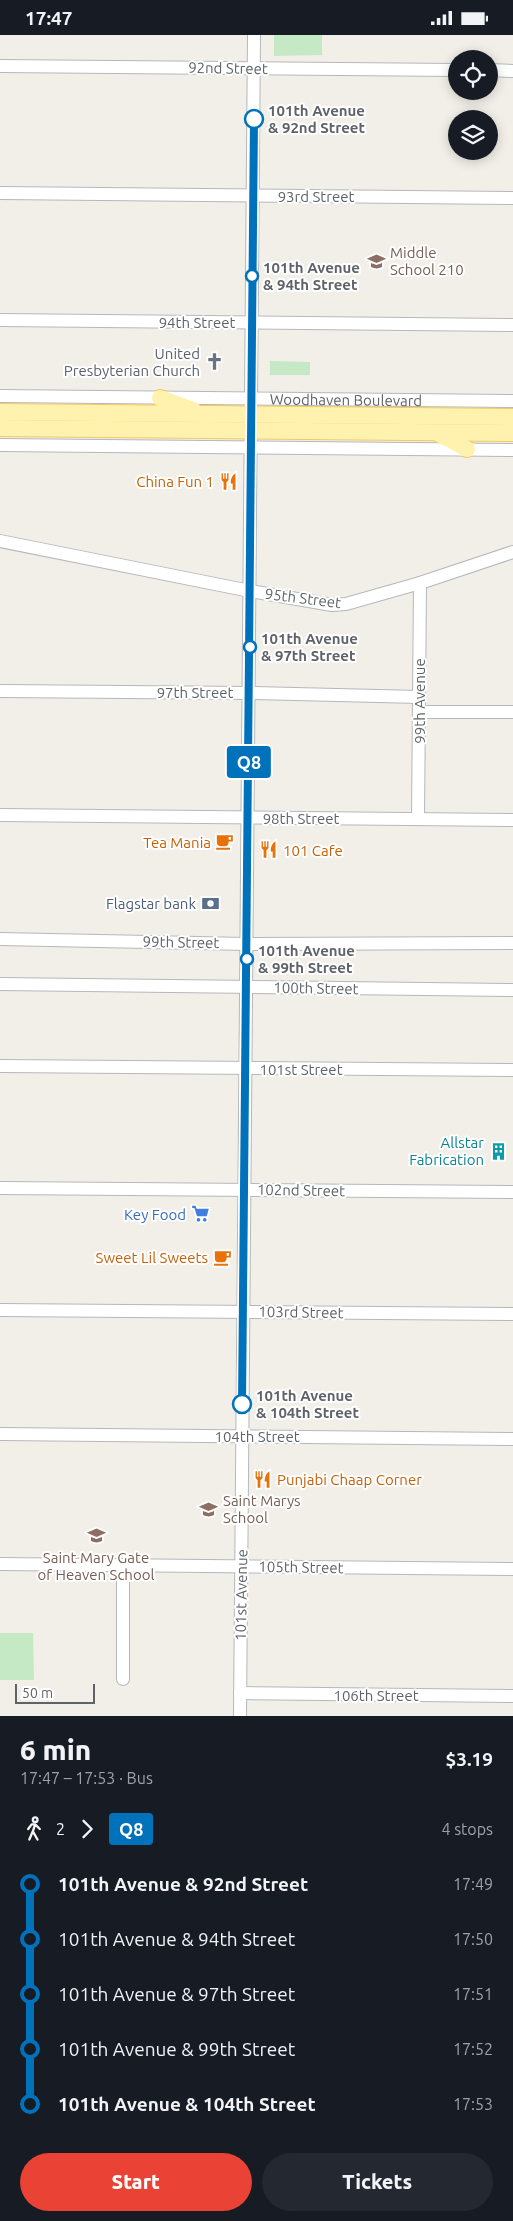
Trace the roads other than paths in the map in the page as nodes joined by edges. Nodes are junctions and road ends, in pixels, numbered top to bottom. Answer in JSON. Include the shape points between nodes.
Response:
{"nodes":[{"id":1,"x":254,"y":35,"type":"edge"},
{"id":2,"x":0,"y":66,"type":"edge"},
{"id":3,"x":254,"y":68,"type":"junction"},
{"id":4,"x":448,"y":70,"type":"edge"},
{"id":5,"x":498,"y":71,"type":"edge"},
{"id":6,"x":513,"y":71,"type":"edge"},
{"id":7,"x":0,"y":193,"type":"edge"},
{"id":8,"x":253,"y":195,"type":"junction"},
{"id":9,"x":513,"y":197,"type":"edge"},
{"id":10,"x":0,"y":320,"type":"edge"},
{"id":11,"x":252,"y":322,"type":"junction"},
{"id":12,"x":513,"y":325,"type":"edge"},
{"id":13,"x":0,"y":396,"type":"edge"},
{"id":14,"x":160,"y":398,"type":"junction"},
{"id":15,"x":513,"y":401,"type":"edge"},
{"id":16,"x":252,"y":407,"type":"junction"},
{"id":17,"x":0,"y":412,"type":"edge"},
{"id":18,"x":204,"y":414,"type":"junction"},
{"id":19,"x":513,"y":417,"type":"edge"},
{"id":20,"x":0,"y":428,"type":"edge"},
{"id":21,"x":437,"y":433,"type":"junction"},
{"id":22,"x":513,"y":433,"type":"edge"},
{"id":23,"x":252,"y":439,"type":"junction"},
{"id":24,"x":0,"y":445,"type":"edge"},
{"id":25,"x":468,"y":449,"type":"junction"},
{"id":26,"x":513,"y":450,"type":"edge"},
{"id":27,"x":0,"y":541,"type":"edge"},
{"id":28,"x":513,"y":551,"type":"edge"},
{"id":29,"x":420,"y":583,"type":"junction"},
{"id":30,"x":250,"y":591,"type":"junction"},
{"id":31,"x":0,"y":691,"type":"edge"},
{"id":32,"x":249,"y":693,"type":"junction"},
{"id":33,"x":420,"y":697,"type":"junction"},
{"id":34,"x":420,"y":711,"type":"junction"},
{"id":35,"x":513,"y":712,"type":"edge"},
{"id":36,"x":0,"y":815,"type":"edge"},
{"id":37,"x":248,"y":817,"type":"junction"},
{"id":38,"x":418,"y":819,"type":"junction"},
{"id":39,"x":513,"y":820,"type":"edge"},
{"id":40,"x":0,"y":939,"type":"edge"},
{"id":41,"x":247,"y":943,"type":"junction"},
{"id":42,"x":513,"y":943,"type":"edge"},
{"id":43,"x":0,"y":984,"type":"edge"},
{"id":44,"x":246,"y":987,"type":"junction"},
{"id":45,"x":513,"y":989,"type":"edge"},
{"id":46,"x":0,"y":1066,"type":"edge"},
{"id":47,"x":246,"y":1068,"type":"junction"},
{"id":48,"x":513,"y":1070,"type":"edge"},
{"id":49,"x":0,"y":1188,"type":"edge"},
{"id":50,"x":244,"y":1190,"type":"junction"},
{"id":51,"x":513,"y":1192,"type":"edge"},
{"id":52,"x":0,"y":1310,"type":"edge"},
{"id":53,"x":243,"y":1312,"type":"junction"},
{"id":54,"x":513,"y":1314,"type":"edge"},
{"id":55,"x":0,"y":1434,"type":"edge"},
{"id":56,"x":242,"y":1436,"type":"junction"},
{"id":57,"x":513,"y":1439,"type":"edge"},
{"id":58,"x":0,"y":1564,"type":"edge"},
{"id":59,"x":124,"y":1565,"type":"junction"},
{"id":60,"x":241,"y":1567,"type":"junction"},
{"id":61,"x":513,"y":1569,"type":"edge"},
{"id":62,"x":123,"y":1679,"type":"dead end"},
{"id":63,"x":240,"y":1693,"type":"junction"},
{"id":64,"x":513,"y":1696,"type":"edge"},
{"id":65,"x":240,"y":1716,"type":"edge"}],
"edges":[{"from":1,"to":3,"type":"street","name":"101st Avenue"},
{"from":2,"to":3,"type":"street","name":"92nd Street"},
{"from":3,"to":4,"type":"street","name":"92nd Street"},
{"from":3,"to":8,"type":"street","name":"101st Avenue"},
{"from":5,"to":6,"type":"street"},
{"from":7,"to":8,"type":"street","name":"93rd Street"},
{"from":8,"to":9,"type":"street","name":"93rd Street"},
{"from":8,"to":11,"type":"street","name":"101st Avenue"},
{"from":10,"to":11,"type":"street","name":"94th Street"},
{"from":11,"to":12,"type":"street","name":"94th Street"},
{"from":11,"to":16,"type":"street","name":"101st Avenue"},
{"from":13,"to":14,"type":"street","name":"Woodhaven Boulevard"},
{"from":14,"to":16,"type":"street","name":"Woodhaven Boulevard"},
{"from":14,"to":18,"type":"main road"},
{"from":15,"to":16,"type":"street","name":"Woodhaven Boulevard","via":[[268,397]]},
{"from":16,"to":18,"type":"main road","name":"Woodhaven Boulevard"},
{"from":16,"to":19,"type":"main road","name":"Woodhaven Boulevard"},
{"from":16,"to":23,"type":"street","name":"101st Avenue"},
{"from":17,"to":18,"type":"main road","name":"Woodhaven Boulevard"},
{"from":20,"to":23,"type":"main road"},
{"from":21,"to":22,"type":"main road"},
{"from":21,"to":23,"type":"main road"},
{"from":21,"to":25,"type":"main road"},
{"from":23,"to":24,"type":"street"},
{"from":23,"to":25,"type":"street"},
{"from":23,"to":30,"type":"street","name":"101st Avenue"},
{"from":25,"to":26,"type":"street"},
{"from":27,"to":30,"type":"street","name":"95th Street"},
{"from":28,"to":29,"type":"street","name":"95th Street"},
{"from":29,"to":30,"type":"street","name":"95th Street","via":[[332,605]]},
{"from":29,"to":33,"type":"street","name":"99th Avenue"},
{"from":30,"to":32,"type":"street","name":"101st Avenue"},
{"from":31,"to":32,"type":"street","name":"97th Street"},
{"from":32,"to":33,"type":"street","name":"97th Street"},
{"from":32,"to":37,"type":"street","name":"101st Avenue"},
{"from":33,"to":34,"type":"street","name":"99th Avenue"},
{"from":34,"to":35,"type":"street"},
{"from":34,"to":38,"type":"street","name":"99th Avenue"},
{"from":36,"to":37,"type":"street","name":"98th Street"},
{"from":37,"to":38,"type":"street","name":"98th Street"},
{"from":37,"to":41,"type":"street","name":"101st Avenue"},
{"from":38,"to":39,"type":"street","name":"98th Street"},
{"from":40,"to":41,"type":"street","name":"99th Street"},
{"from":41,"to":42,"type":"street","name":"99th Street"},
{"from":41,"to":44,"type":"street","name":"101st Avenue"},
{"from":43,"to":44,"type":"street","name":"100th Street"},
{"from":44,"to":45,"type":"street","name":"100th Street"},
{"from":44,"to":47,"type":"street","name":"101st Avenue"},
{"from":46,"to":47,"type":"street","name":"101st Street"},
{"from":47,"to":48,"type":"street","name":"101st Street"},
{"from":47,"to":50,"type":"street","name":"101st Avenue"},
{"from":49,"to":50,"type":"street","name":"102nd Street"},
{"from":50,"to":51,"type":"street","name":"102nd Street"},
{"from":50,"to":53,"type":"street","name":"101st Avenue"},
{"from":52,"to":53,"type":"street","name":"103rd Street"},
{"from":53,"to":54,"type":"street","name":"103rd Street"},
{"from":53,"to":56,"type":"street","name":"101st Avenue"},
{"from":55,"to":56,"type":"street","name":"104th Street"},
{"from":56,"to":57,"type":"street","name":"104th Street"},
{"from":56,"to":60,"type":"street","name":"101st Avenue"},
{"from":58,"to":59,"type":"street","name":"105th Street"},
{"from":59,"to":60,"type":"street","name":"105th Street"},
{"from":59,"to":62,"type":"street"},
{"from":60,"to":61,"type":"street","name":"105th Street"},
{"from":60,"to":63,"type":"street","name":"101st Avenue"},
{"from":63,"to":64,"type":"street","name":"106th Street"},
{"from":63,"to":65,"type":"street","name":"101st Avenue"}]}
